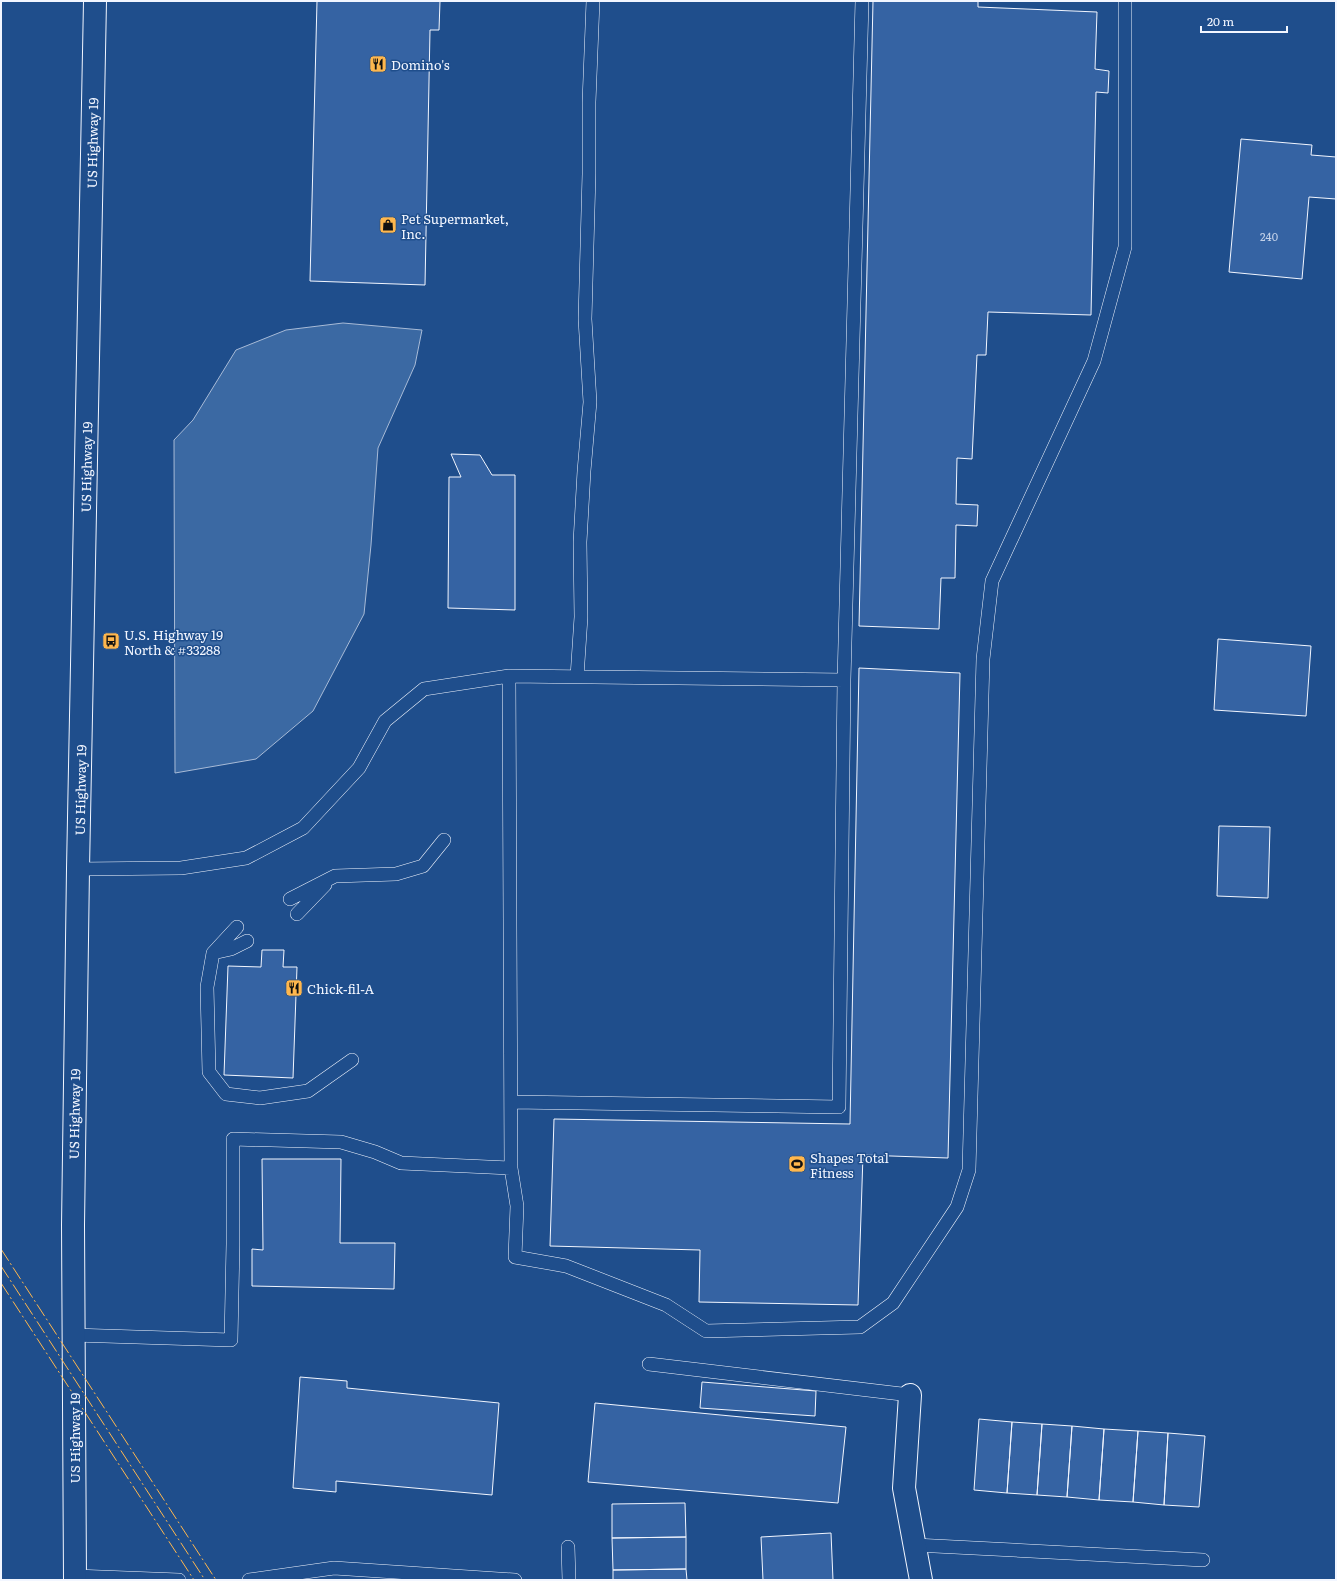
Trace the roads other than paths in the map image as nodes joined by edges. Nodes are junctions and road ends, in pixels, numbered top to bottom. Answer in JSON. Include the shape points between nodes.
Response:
{"nodes":[{"id":1,"x":95,"y":1,"type":"edge"},
{"id":2,"x":594,"y":1,"type":"edge"},
{"id":3,"x":862,"y":1,"type":"edge"},
{"id":4,"x":1125,"y":1,"type":"edge"},
{"id":5,"x":509,"y":676,"type":"junction"},
{"id":6,"x":577,"y":676,"type":"junction"},
{"id":7,"x":844,"y":680,"type":"junction"},
{"id":8,"x":444,"y":840,"type":"dead end"},
{"id":9,"x":78,"y":869,"type":"junction"},
{"id":10,"x":335,"y":876,"type":"junction"},
{"id":11,"x":290,"y":899,"type":"dead end"},
{"id":12,"x":298,"y":914,"type":"dead end"},
{"id":13,"x":237,"y":927,"type":"dead end"},
{"id":14,"x":247,"y":941,"type":"dead end"},
{"id":15,"x":213,"y":953,"type":"junction"},
{"id":16,"x":352,"y":1060,"type":"dead end"},
{"id":17,"x":512,"y":1102,"type":"junction"},
{"id":18,"x":511,"y":1168,"type":"junction"},
{"id":19,"x":73,"y":1335,"type":"junction"},
{"id":20,"x":649,"y":1364,"type":"dead end"},
{"id":21,"x":910,"y":1395,"type":"joint"},
{"id":22,"x":914,"y":1545,"type":"junction"},
{"id":23,"x":568,"y":1547,"type":"dead end"},
{"id":24,"x":1203,"y":1560,"type":"dead end"},
{"id":25,"x":75,"y":1578,"type":"edge"},
{"id":26,"x":180,"y":1580,"type":"edge"},
{"id":27,"x":249,"y":1580,"type":"edge"},
{"id":28,"x":263,"y":1580,"type":"edge"},
{"id":29,"x":515,"y":1580,"type":"edge"},
{"id":30,"x":569,"y":1580,"type":"edge"},
{"id":31,"x":921,"y":1580,"type":"edge"}],
"edges":[{"from":1,"to":9,"type":"main road","name":"US Highway 19"},
{"from":2,"to":6,"type":"lane","via":[[589,102],[585,319],[590,402],[580,542],[581,617]]},
{"from":3,"to":7,"type":"lane"},
{"from":4,"to":18,"type":"lane","via":[[1125,247],[1094,361],[992,581],[983,659],[969,1170],[957,1207],[892,1303],[860,1326],[706,1331],[666,1306],[573,1268],[515,1257],[517,1206]]},
{"from":5,"to":6,"type":"lane"},
{"from":5,"to":9,"type":"lane","via":[[424,689],[385,721],[359,768],[303,828],[246,858],[181,868]]},
{"from":5,"to":17,"type":"lane"},
{"from":6,"to":7,"type":"lane"},
{"from":7,"to":17,"type":"lane","via":[[839,1107]]},
{"from":8,"to":10,"type":"lane","via":[[423,866],[396,874]]},
{"from":9,"to":19,"type":"main road","name":"US Highway 19"},
{"from":10,"to":11,"type":"lane"},
{"from":10,"to":12,"type":"lane"},
{"from":13,"to":15,"type":"lane"},
{"from":14,"to":15,"type":"lane","via":[[231,949]]},
{"from":15,"to":16,"type":"lane","via":[[207,987],[209,1072],[226,1094],[260,1098],[308,1091]]},
{"from":17,"to":18,"type":"lane"},
{"from":18,"to":19,"type":"lane","via":[[401,1163],[341,1142],[233,1139],[231,1340]]},
{"from":19,"to":25,"type":"main road","name":"US Highway 19"},
{"from":20,"to":21,"type":"lane"},
{"from":21,"to":22,"type":"main road","via":[[904,1488]]},
{"from":22,"to":24,"type":"lane"},
{"from":22,"to":31,"type":"main road"},
{"from":23,"to":30,"type":"lane"},
{"from":25,"to":26,"type":"lane"},
{"from":27,"to":28,"type":"lane"},
{"from":28,"to":29,"type":"lane","via":[[334,1568]]}]}
